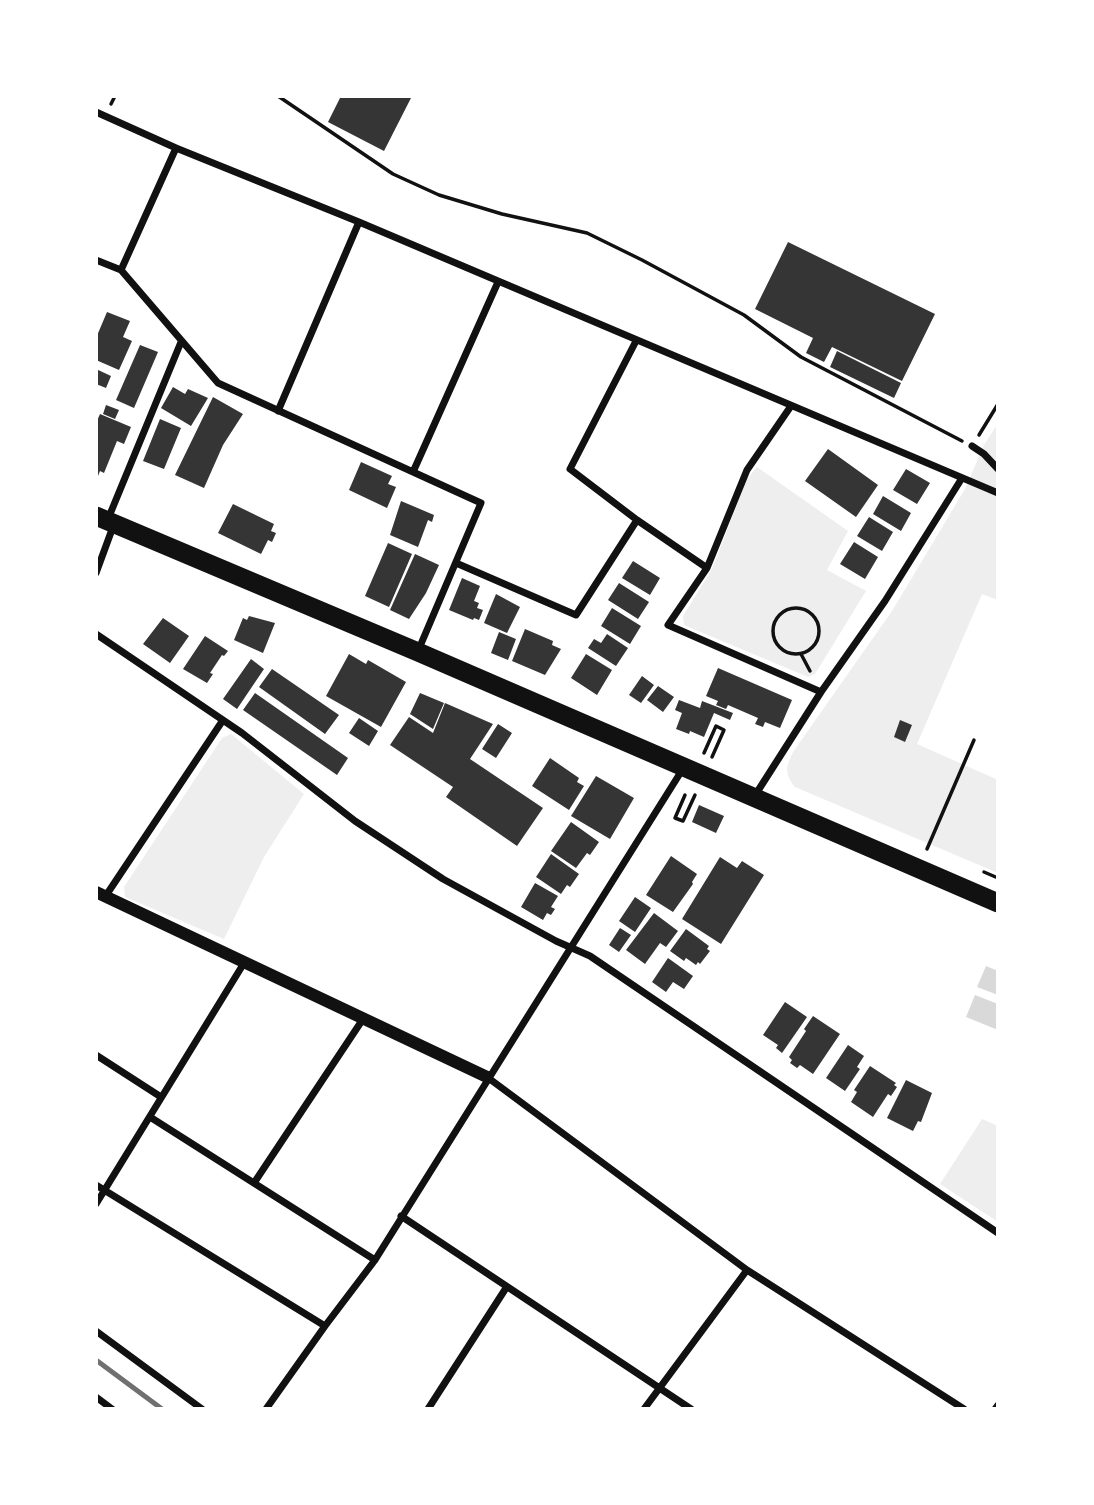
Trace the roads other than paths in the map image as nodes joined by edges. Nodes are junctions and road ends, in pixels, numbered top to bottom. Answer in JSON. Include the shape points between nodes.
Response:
{"nodes":[{"id":1,"x":96,"y":112,"type":"edge"},
{"id":2,"x":176,"y":148,"type":"junction"},
{"id":3,"x":359,"y":222,"type":"junction"},
{"id":4,"x":96,"y":260,"type":"edge"},
{"id":5,"x":121,"y":270,"type":"junction"},
{"id":6,"x":498,"y":282,"type":"junction"},
{"id":7,"x":636,"y":341,"type":"junction"},
{"id":8,"x":180,"y":342,"type":"junction"},
{"id":9,"x":791,"y":406,"type":"junction"},
{"id":10,"x":278,"y":411,"type":"junction"},
{"id":11,"x":972,"y":446,"type":"road end"},
{"id":12,"x":998,"y":469,"type":"edge"},
{"id":13,"x":413,"y":472,"type":"junction"},
{"id":14,"x":962,"y":478,"type":"junction"},
{"id":15,"x":998,"y":493,"type":"edge"},
{"id":16,"x":106,"y":520,"type":"edge"},
{"id":17,"x":637,"y":520,"type":"junction"},
{"id":18,"x":456,"y":564,"type":"junction"},
{"id":19,"x":707,"y":568,"type":"junction"},
{"id":20,"x":96,"y":573,"type":"edge"},
{"id":21,"x":96,"y":634,"type":"edge"},
{"id":22,"x":418,"y":652,"type":"junction"},
{"id":23,"x":821,"y":692,"type":"junction"},
{"id":24,"x":222,"y":720,"type":"junction"},
{"id":25,"x":684,"y":767,"type":"junction"},
{"id":26,"x":754,"y":797,"type":"junction"},
{"id":27,"x":101,"y":895,"type":"edge"},
{"id":28,"x":998,"y":902,"type":"edge"},
{"id":29,"x":572,"y":947,"type":"junction"},
{"id":30,"x":244,"y":963,"type":"junction"},
{"id":31,"x":363,"y":1019,"type":"junction"},
{"id":32,"x":96,"y":1055,"type":"edge"},
{"id":33,"x":488,"y":1077,"type":"junction"},
{"id":34,"x":162,"y":1097,"type":"junction"},
{"id":35,"x":150,"y":1117,"type":"junction"},
{"id":36,"x":254,"y":1183,"type":"junction"},
{"id":37,"x":96,"y":1185,"type":"edge"},
{"id":38,"x":105,"y":1191,"type":"junction"},
{"id":39,"x":96,"y":1204,"type":"edge"},
{"id":40,"x":401,"y":1216,"type":"junction"},
{"id":41,"x":998,"y":1233,"type":"edge"},
{"id":42,"x":375,"y":1260,"type":"junction"},
{"id":43,"x":747,"y":1269,"type":"junction"},
{"id":44,"x":506,"y":1288,"type":"junction"},
{"id":45,"x":325,"y":1326,"type":"junction"},
{"id":46,"x":96,"y":1331,"type":"edge"},
{"id":47,"x":659,"y":1388,"type":"junction"},
{"id":48,"x":96,"y":1396,"type":"edge"},
{"id":49,"x":107,"y":1407,"type":"edge"},
{"id":50,"x":202,"y":1409,"type":"edge"},
{"id":51,"x":266,"y":1409,"type":"edge"},
{"id":52,"x":428,"y":1409,"type":"edge"},
{"id":53,"x":644,"y":1409,"type":"edge"},
{"id":54,"x":691,"y":1409,"type":"edge"},
{"id":55,"x":964,"y":1409,"type":"edge"}],
"edges":[{"from":1,"to":2,"type":"street"},
{"from":2,"to":3,"type":"street"},
{"from":2,"to":5,"type":"street"},
{"from":3,"to":6,"type":"street"},
{"from":3,"to":10,"type":"street"},
{"from":4,"to":5,"type":"street"},
{"from":5,"to":8,"type":"street"},
{"from":6,"to":7,"type":"street"},
{"from":6,"to":13,"type":"street"},
{"from":7,"to":9,"type":"street"},
{"from":7,"to":17,"type":"street","via":[[570,470]]},
{"from":8,"to":10,"type":"street","via":[[218,383]]},
{"from":8,"to":16,"type":"street"},
{"from":9,"to":14,"type":"street"},
{"from":9,"to":19,"type":"street","via":[[747,470]]},
{"from":10,"to":13,"type":"street"},
{"from":11,"to":12,"type":"street"},
{"from":13,"to":18,"type":"street","via":[[481,503]]},
{"from":14,"to":15,"type":"street"},
{"from":14,"to":23,"type":"street"},
{"from":16,"to":20,"type":"street"},
{"from":16,"to":22,"type":"highway"},
{"from":17,"to":18,"type":"street","via":[[576,615]]},
{"from":17,"to":19,"type":"street"},
{"from":18,"to":22,"type":"street"},
{"from":19,"to":23,"type":"street","via":[[668,625]]},
{"from":21,"to":24,"type":"street"},
{"from":22,"to":25,"type":"highway"},
{"from":23,"to":26,"type":"street"},
{"from":24,"to":27,"type":"street"},
{"from":24,"to":29,"type":"street","via":[[355,821],[443,879]]},
{"from":25,"to":26,"type":"highway"},
{"from":25,"to":29,"type":"street"},
{"from":26,"to":28,"type":"highway"},
{"from":27,"to":30,"type":"street"},
{"from":29,"to":33,"type":"street"},
{"from":29,"to":41,"type":"street"},
{"from":30,"to":31,"type":"street"},
{"from":30,"to":34,"type":"street"},
{"from":31,"to":33,"type":"street"},
{"from":31,"to":36,"type":"street"},
{"from":32,"to":34,"type":"street"},
{"from":33,"to":40,"type":"street"},
{"from":33,"to":43,"type":"street"},
{"from":34,"to":35,"type":"street"},
{"from":35,"to":36,"type":"street"},
{"from":35,"to":38,"type":"street"},
{"from":36,"to":42,"type":"street"},
{"from":37,"to":38,"type":"street"},
{"from":38,"to":39,"type":"street"},
{"from":38,"to":45,"type":"street"},
{"from":40,"to":42,"type":"street"},
{"from":40,"to":44,"type":"street"},
{"from":42,"to":45,"type":"street"},
{"from":43,"to":47,"type":"street"},
{"from":43,"to":55,"type":"street"},
{"from":44,"to":47,"type":"street"},
{"from":44,"to":52,"type":"street"},
{"from":45,"to":51,"type":"street"},
{"from":46,"to":50,"type":"street"},
{"from":47,"to":53,"type":"street"},
{"from":47,"to":54,"type":"street"},
{"from":48,"to":49,"type":"street"}]}
